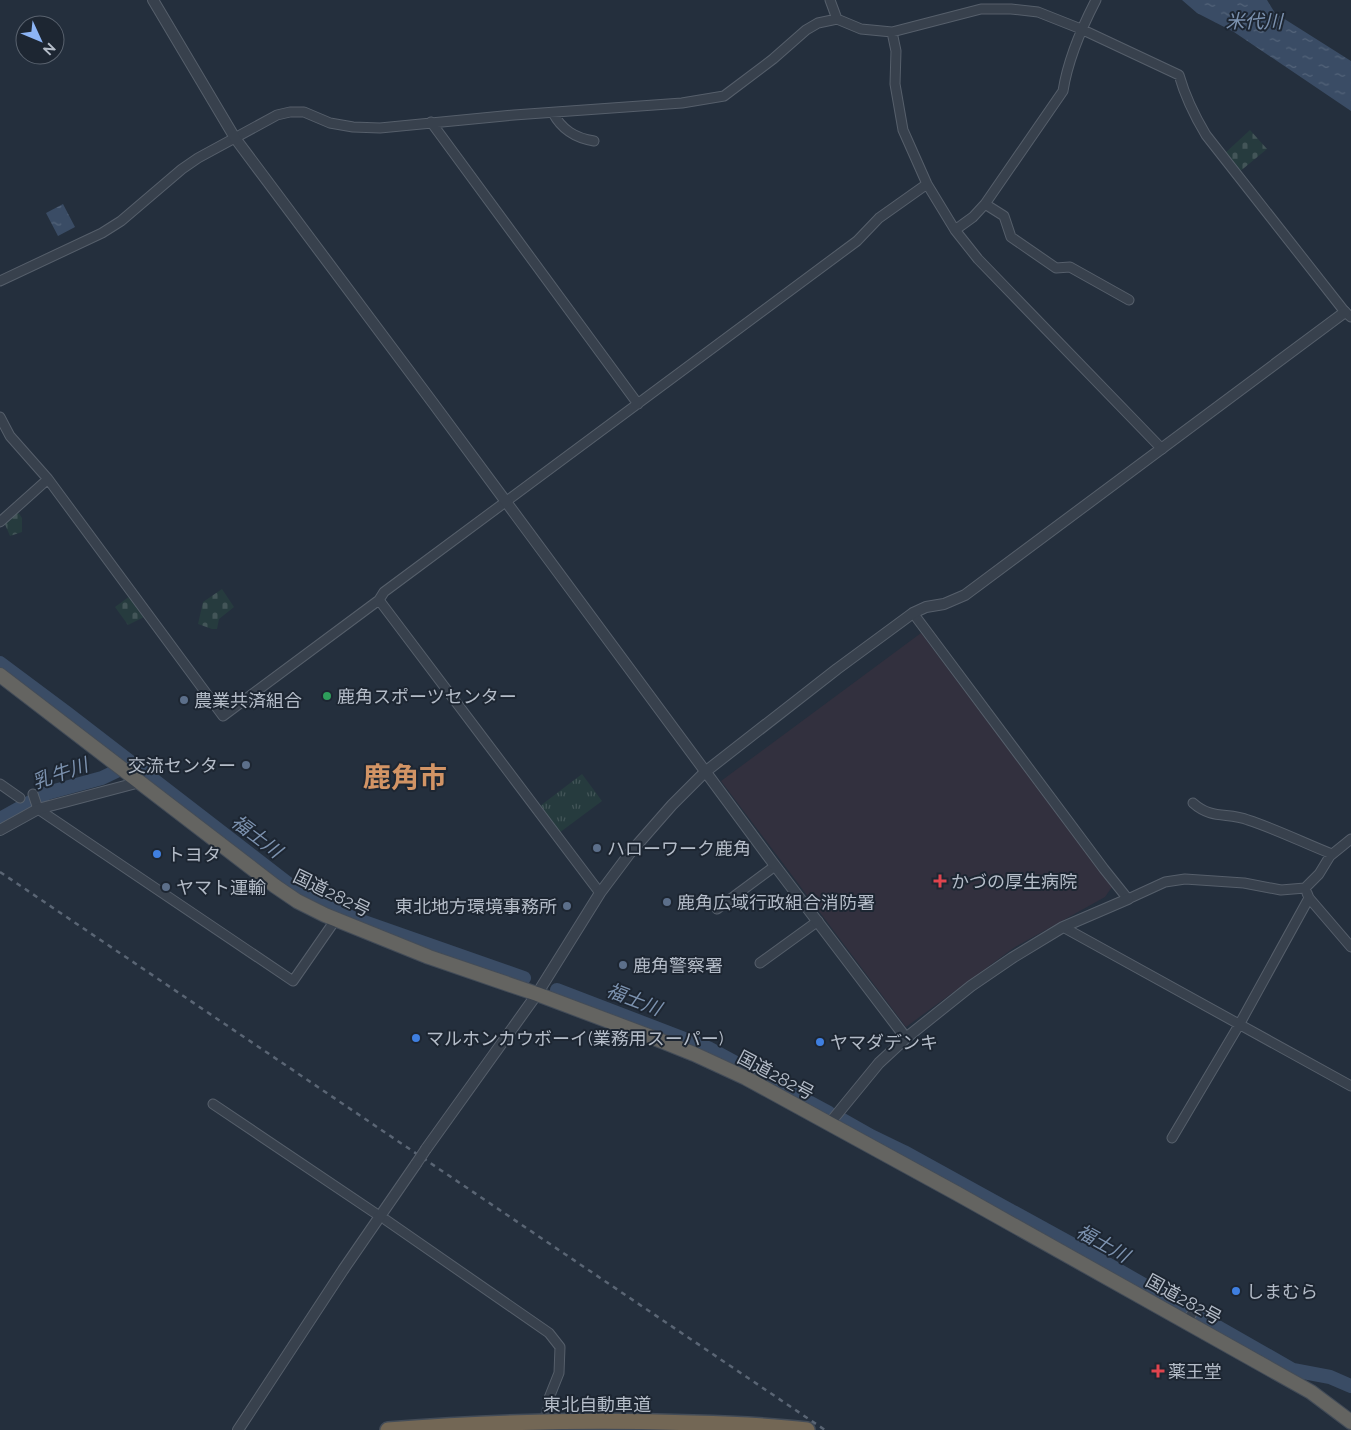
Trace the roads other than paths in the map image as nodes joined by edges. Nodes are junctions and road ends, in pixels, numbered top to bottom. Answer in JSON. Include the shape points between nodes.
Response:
{"nodes":[{"id":1,"x":153,"y":0,"type":"edge"},
{"id":2,"x":830,"y":0,"type":"edge"},
{"id":3,"x":1096,"y":0,"type":"edge"},
{"id":4,"x":837,"y":19,"type":"junction"},
{"id":5,"x":1081,"y":29,"type":"junction"},
{"id":6,"x":892,"y":32,"type":"junction"},
{"id":7,"x":552,"y":113,"type":"junction"},
{"id":8,"x":431,"y":122,"type":"junction"},
{"id":9,"x":235,"y":138,"type":"junction"},
{"id":10,"x":594,"y":141,"type":"dead end"},
{"id":11,"x":927,"y":184,"type":"junction"},
{"id":12,"x":986,"y":204,"type":"junction"},
{"id":13,"x":955,"y":230,"type":"junction"},
{"id":14,"x":0,"y":280,"type":"edge"},
{"id":15,"x":1129,"y":300,"type":"dead end"},
{"id":16,"x":1348,"y":314,"type":"edge"},
{"id":17,"x":638,"y":404,"type":"junction"},
{"id":18,"x":0,"y":418,"type":"edge"},
{"id":19,"x":1162,"y":448,"type":"junction"},
{"id":20,"x":48,"y":478,"type":"junction"},
{"id":21,"x":505,"y":502,"type":"junction"},
{"id":22,"x":0,"y":522,"type":"edge"},
{"id":23,"x":379,"y":600,"type":"junction"},
{"id":24,"x":913,"y":613,"type":"junction"},
{"id":25,"x":0,"y":675,"type":"edge"},
{"id":26,"x":705,"y":772,"type":"junction"},
{"id":27,"x":136,"y":779,"type":"junction"},
{"id":28,"x":0,"y":784,"type":"edge"},
{"id":29,"x":32,"y":794,"type":"dead end"},
{"id":30,"x":20,"y":798,"type":"dead end"},
{"id":31,"x":1194,"y":804,"type":"dead end"},
{"id":32,"x":38,"y":808,"type":"junction"},
{"id":33,"x":0,"y":830,"type":"edge"},
{"id":34,"x":1350,"y":840,"type":"edge"},
{"id":35,"x":1332,"y":854,"type":"junction"},
{"id":36,"x":775,"y":866,"type":"junction"},
{"id":37,"x":1305,"y":888,"type":"junction"},
{"id":38,"x":600,"y":893,"type":"junction"},
{"id":39,"x":1309,"y":898,"type":"junction"},
{"id":40,"x":1128,"y":899,"type":"junction"},
{"id":41,"x":717,"y":909,"type":"dead end"},
{"id":42,"x":336,"y":919,"type":"junction"},
{"id":43,"x":818,"y":921,"type":"junction"},
{"id":44,"x":1063,"y":926,"type":"junction"},
{"id":45,"x":1351,"y":947,"type":"edge"},
{"id":46,"x":760,"y":963,"type":"dead end"},
{"id":47,"x":536,"y":994,"type":"junction"},
{"id":48,"x":1238,"y":1025,"type":"junction"},
{"id":49,"x":906,"y":1038,"type":"junction"},
{"id":50,"x":1351,"y":1086,"type":"edge"},
{"id":51,"x":213,"y":1104,"type":"dead end"},
{"id":52,"x":829,"y":1124,"type":"junction"},
{"id":53,"x":1172,"y":1138,"type":"dead end"},
{"id":54,"x":375,"y":1213,"type":"dead end"},
{"id":55,"x":386,"y":1220,"type":"dead end"},
{"id":56,"x":1196,"y":1306,"type":"dead end"},
{"id":57,"x":1187,"y":1322,"type":"junction"},
{"id":58,"x":549,"y":1398,"type":"tunnel mouth"},
{"id":59,"x":1351,"y":1422,"type":"edge"},
{"id":60,"x":238,"y":1430,"type":"edge"},
{"id":61,"x":388,"y":1430,"type":"edge"},
{"id":62,"x":802,"y":1430,"type":"edge"},
{"id":63,"x":807,"y":1430,"type":"edge"}],
"edges":[{"from":1,"to":9,"type":"street"},
{"from":2,"to":4,"type":"street"},
{"from":3,"to":5,"type":"street"},
{"from":4,"to":6,"type":"street","via":[[861,28]]},
{"from":4,"to":7,"type":"street","via":[[818,23],[806,30],[774,59],[724,96],[682,103]]},
{"from":5,"to":6,"type":"street","via":[[1038,12],[981,9]]},
{"from":5,"to":12,"type":"street","via":[[1062,91]]},
{"from":5,"to":16,"type":"street","via":[[1179,74],[1193,113],[1206,135]]},
{"from":6,"to":11,"type":"street","via":[[896,51],[895,84],[903,130]]},
{"from":7,"to":8,"type":"street"},
{"from":7,"to":10,"type":"street","via":[[573,135]]},
{"from":8,"to":9,"type":"street","via":[[380,128],[354,127],[330,123],[304,112],[290,112],[277,115]]},
{"from":8,"to":17,"type":"street"},
{"from":9,"to":14,"type":"street","via":[[182,169],[102,233]]},
{"from":9,"to":21,"type":"street"},
{"from":11,"to":13,"type":"street"},
{"from":11,"to":17,"type":"street","via":[[879,218],[857,241]]},
{"from":12,"to":13,"type":"street"},
{"from":12,"to":15,"type":"street","via":[[1004,216],[1011,236],[1056,268],[1070,267]]},
{"from":13,"to":19,"type":"street","via":[[978,259]]},
{"from":16,"to":19,"type":"street"},
{"from":17,"to":21,"type":"street"},
{"from":18,"to":20,"type":"street","via":[[10,436]]},
{"from":19,"to":24,"type":"street","via":[[965,594]]},
{"from":20,"to":22,"type":"street"},
{"from":20,"to":23,"type":"street","via":[[223,716]]},
{"from":21,"to":23,"type":"street","via":[[384,592]]},
{"from":21,"to":26,"type":"street"},
{"from":23,"to":38,"type":"street"},
{"from":24,"to":26,"type":"street"},
{"from":24,"to":40,"type":"street"},
{"from":25,"to":27,"type":"highway","name":"国道282号"},
{"from":26,"to":36,"type":"street"},
{"from":26,"to":38,"type":"street","via":[[636,846]]},
{"from":27,"to":32,"type":"street"},
{"from":27,"to":42,"type":"highway","name":"国道282号","via":[[275,886]]},
{"from":28,"to":30,"type":"street"},
{"from":29,"to":32,"type":"street"},
{"from":31,"to":35,"type":"street","via":[[1211,815],[1246,819]]},
{"from":32,"to":33,"type":"street"},
{"from":32,"to":42,"type":"street","via":[[293,981]]},
{"from":34,"to":35,"type":"street"},
{"from":35,"to":37,"type":"street"},
{"from":36,"to":41,"type":"street"},
{"from":36,"to":43,"type":"street"},
{"from":37,"to":39,"type":"street"},
{"from":37,"to":40,"type":"street","via":[[1280,890],[1244,883],[1185,879],[1165,882]]},
{"from":38,"to":47,"type":"street"},
{"from":39,"to":45,"type":"street"},
{"from":39,"to":48,"type":"street"},
{"from":40,"to":44,"type":"street"},
{"from":42,"to":47,"type":"highway","name":"国道282号"},
{"from":43,"to":46,"type":"street"},
{"from":43,"to":49,"type":"street"},
{"from":44,"to":48,"type":"street"},
{"from":44,"to":49,"type":"street","via":[[971,986]]},
{"from":47,"to":52,"type":"highway","name":"国道282号","via":[[694,1054],[746,1078]]},
{"from":47,"to":60,"type":"street","bridge":true,"via":[[426,1148]]},
{"from":48,"to":50,"type":"street"},
{"from":48,"to":53,"type":"street"},
{"from":49,"to":52,"type":"street","via":[[878,1063]]},
{"from":51,"to":54,"type":"street"},
{"from":52,"to":57,"type":"highway","name":"国道282号"},
{"from":55,"to":58,"type":"street","via":[[550,1334],[560,1347],[559,1373]]},
{"from":56,"to":57,"type":"street"},
{"from":57,"to":59,"type":"highway","name":"国道282号","via":[[1311,1392]]},
{"from":61,"to":62,"type":"highway","name":"東北自動車道","via":[[615,1421]]},
{"from":62,"to":63,"type":"highway","name":"東北自動車道"}]}
